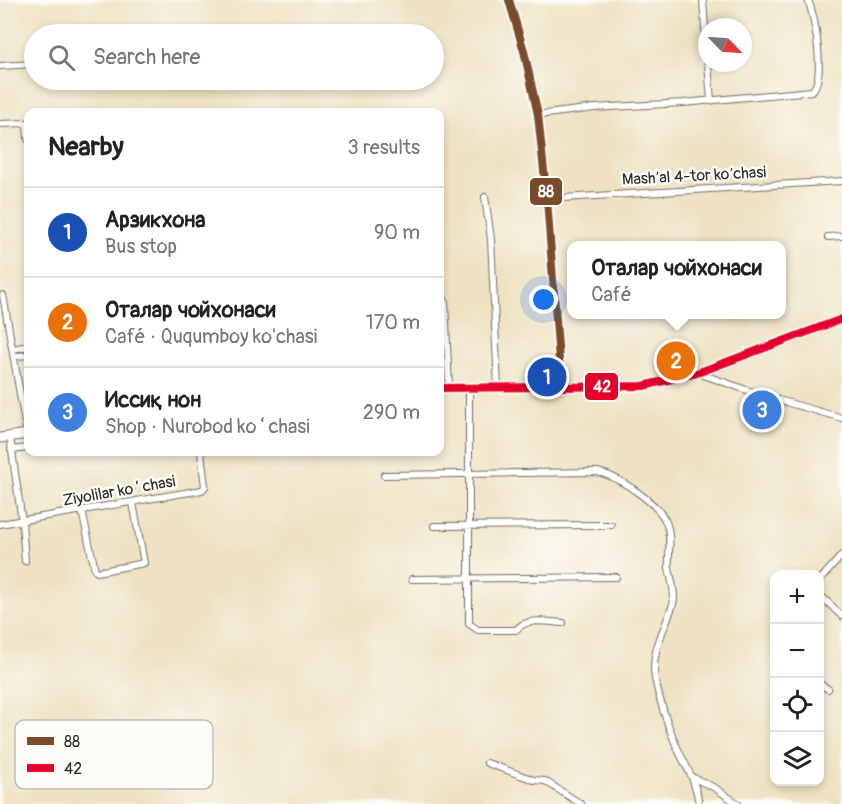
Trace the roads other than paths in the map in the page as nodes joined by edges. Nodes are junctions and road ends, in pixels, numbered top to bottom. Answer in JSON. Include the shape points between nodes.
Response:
{"nodes":[{"id":1,"x":508,"y":0,"type":"edge"},
{"id":2,"x":704,"y":0,"type":"edge"},
{"id":3,"x":808,"y":0,"type":"edge"},
{"id":4,"x":705,"y":18,"type":"edge"},
{"id":5,"x":24,"y":65,"type":"edge"},
{"id":6,"x":0,"y":66,"type":"edge"},
{"id":7,"x":709,"y":72,"type":"edge"},
{"id":8,"x":711,"y":101,"type":"junction"},
{"id":9,"x":538,"y":115,"type":"junction"},
{"id":10,"x":24,"y":123,"type":"edge"},
{"id":11,"x":0,"y":124,"type":"edge"},
{"id":12,"x":842,"y":181,"type":"edge"},
{"id":13,"x":485,"y":197,"type":"dead end"},
{"id":14,"x":547,"y":199,"type":"junction"},
{"id":15,"x":842,"y":236,"type":"edge"},
{"id":16,"x":828,"y":237,"type":"dead end"},
{"id":17,"x":3,"y":295,"type":"dead end"},
{"id":18,"x":445,"y":301,"type":"dead end"},
{"id":19,"x":842,"y":319,"type":"edge"},
{"id":20,"x":24,"y":348,"type":"edge"},
{"id":21,"x":14,"y":353,"type":"junction"},
{"id":22,"x":24,"y":354,"type":"edge"},
{"id":23,"x":697,"y":373,"type":"junction"},
{"id":24,"x":561,"y":387,"type":"junction"},
{"id":25,"x":444,"y":388,"type":"edge"},
{"id":26,"x":469,"y":388,"type":"junction"},
{"id":27,"x":498,"y":388,"type":"junction"},
{"id":28,"x":24,"y":412,"type":"edge"},
{"id":29,"x":842,"y":418,"type":"edge"},
{"id":30,"x":24,"y":435,"type":"edge"},
{"id":31,"x":5,"y":437,"type":"edge"},
{"id":32,"x":24,"y":448,"type":"edge"},
{"id":33,"x":12,"y":450,"type":"junction"},
{"id":34,"x":201,"y":456,"type":"edge"},
{"id":35,"x":469,"y":473,"type":"junction"},
{"id":36,"x":384,"y":475,"type":"dead end"},
{"id":37,"x":133,"y":503,"type":"junction"},
{"id":38,"x":82,"y":511,"type":"junction"},
{"id":39,"x":22,"y":522,"type":"junction"},
{"id":40,"x":0,"y":524,"type":"edge"},
{"id":41,"x":470,"y":525,"type":"junction"},
{"id":42,"x":611,"y":525,"type":"dead end"},
{"id":43,"x":434,"y":526,"type":"dead end"},
{"id":44,"x":842,"y":555,"type":"edge"},
{"id":45,"x":25,"y":561,"type":"dead end"},
{"id":46,"x":824,"y":575,"type":"edge"},
{"id":47,"x":616,"y":577,"type":"dead end"},
{"id":48,"x":412,"y":579,"type":"dead end"},
{"id":49,"x":470,"y":579,"type":"junction"},
{"id":50,"x":824,"y":600,"type":"edge"},
{"id":51,"x":842,"y":616,"type":"edge"},
{"id":52,"x":562,"y":623,"type":"dead end"},
{"id":53,"x":824,"y":687,"type":"edge"},
{"id":54,"x":828,"y":689,"type":"dead end"},
{"id":55,"x":487,"y":763,"type":"dead end"},
{"id":56,"x":694,"y":778,"type":"junction"},
{"id":57,"x":580,"y":804,"type":"edge"},
{"id":58,"x":699,"y":804,"type":"edge"},
{"id":59,"x":738,"y":804,"type":"edge"}],
"edges":[{"from":1,"to":9,"type":"street"},
{"from":2,"to":4,"type":"street"},
{"from":3,"to":8,"type":"street","via":[[816,27],[816,88]]},
{"from":5,"to":6,"type":"street"},
{"from":7,"to":8,"type":"street"},
{"from":8,"to":9,"type":"street"},
{"from":9,"to":14,"type":"street"},
{"from":10,"to":11,"type":"street"},
{"from":12,"to":14,"type":"street","name":"Mashʼal 4-tor koʼchasi"},
{"from":13,"to":27,"type":"street","via":[[491,239]]},
{"from":14,"to":24,"type":"street"},
{"from":15,"to":16,"type":"street"},
{"from":17,"to":21,"type":"street"},
{"from":18,"to":25,"type":"street"},
{"from":19,"to":23,"type":"main road"},
{"from":20,"to":21,"type":"street"},
{"from":21,"to":22,"type":"street"},
{"from":21,"to":28,"type":"street"},
{"from":23,"to":24,"type":"main road","via":[[643,386]]},
{"from":23,"to":29,"type":"street"},
{"from":24,"to":27,"type":"main road"},
{"from":25,"to":26,"type":"main road"},
{"from":26,"to":27,"type":"main road"},
{"from":26,"to":35,"type":"street"},
{"from":30,"to":31,"type":"main road"},
{"from":31,"to":33,"type":"street"},
{"from":32,"to":33,"type":"street"},
{"from":33,"to":39,"type":"street"},
{"from":34,"to":37,"type":"street","name":"Ziyolilar koʻchasi","via":[[204,489]]},
{"from":35,"to":36,"type":"street"},
{"from":35,"to":41,"type":"street"},
{"from":35,"to":56,"type":"street","via":[[610,474],[631,487],[666,521],[674,596],[654,657],[655,678],[675,744]]},
{"from":37,"to":38,"type":"street","name":"Ziyolilar koʻchasi"},
{"from":37,"to":38,"type":"street","via":[[144,563],[99,571],[95,570]]},
{"from":38,"to":39,"type":"street","name":"Ziyolilar koʻchasi"},
{"from":39,"to":40,"type":"street","name":"Ziyolilar koʻchasi"},
{"from":39,"to":45,"type":"street"},
{"from":41,"to":42,"type":"street"},
{"from":41,"to":43,"type":"street"},
{"from":41,"to":49,"type":"street"},
{"from":44,"to":46,"type":"street"},
{"from":47,"to":49,"type":"street"},
{"from":48,"to":49,"type":"street"},
{"from":49,"to":52,"type":"street","via":[[472,628],[516,630],[527,622]]},
{"from":50,"to":51,"type":"street"},
{"from":53,"to":54,"type":"street"},
{"from":55,"to":57,"type":"street","via":[[545,781]]},
{"from":56,"to":58,"type":"street"},
{"from":56,"to":59,"type":"street"}]}
